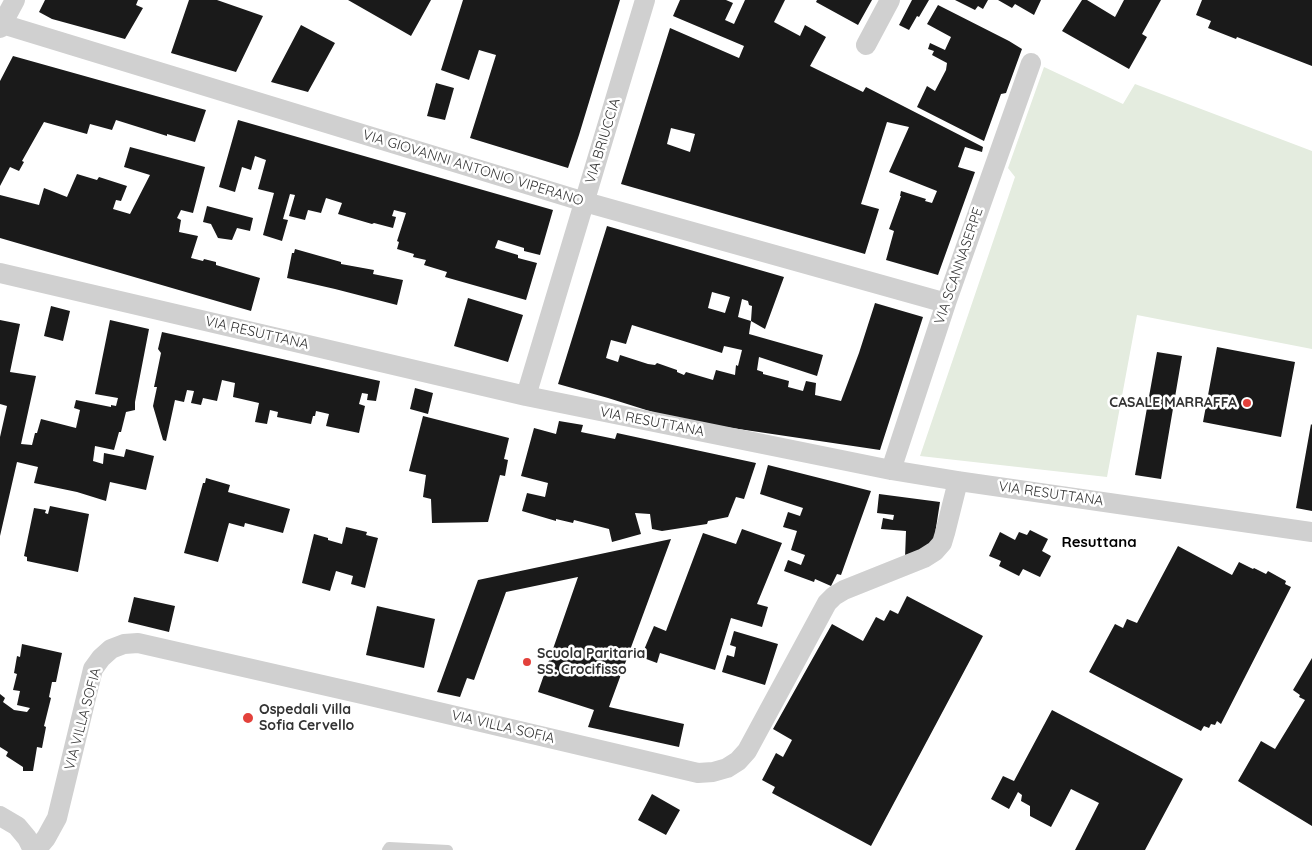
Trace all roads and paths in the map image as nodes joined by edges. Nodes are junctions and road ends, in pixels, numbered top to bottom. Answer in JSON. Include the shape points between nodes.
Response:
{"nodes":[{"id":1,"x":15,"y":0,"type":"edge"},
{"id":2,"x":645,"y":0,"type":"edge"},
{"id":3,"x":890,"y":0,"type":"edge"},
{"id":4,"x":1,"y":26,"type":"edge"},
{"id":5,"x":866,"y":45,"type":"dead end"},
{"id":6,"x":1031,"y":63,"type":"dead end"},
{"id":7,"x":585,"y":202,"type":"junction"},
{"id":8,"x":0,"y":273,"type":"edge"},
{"id":9,"x":946,"y":303,"type":"junction"},
{"id":10,"x":526,"y":396,"type":"junction"},
{"id":11,"x":891,"y":470,"type":"junction"},
{"id":12,"x":958,"y":480,"type":"junction"},
{"id":13,"x":1312,"y":532,"type":"edge"},
{"id":14,"x":0,"y":816,"type":"edge"},
{"id":15,"x":34,"y":850,"type":"edge"},
{"id":16,"x":388,"y":850,"type":"edge"},
{"id":17,"x":448,"y":850,"type":"edge"}],
"edges":[{"from":1,"to":4,"type":"street"},
{"from":2,"to":7,"type":"street","name":"VIA BRIUCCIA"},
{"from":3,"to":5,"type":"street"},
{"from":4,"to":7,"type":"street","name":"VIA GIOVANNI ANTONIO VIPERANO"},
{"from":6,"to":9,"type":"street","name":"VIA SCANNASERPE"},
{"from":7,"to":9,"type":"street","name":"VIA GIOVANNI ANTONIO VIPERANO"},
{"from":7,"to":10,"type":"street","name":"VIA BRIUCCIA"},
{"from":8,"to":10,"type":"street","name":"VIA RESUTTANA"},
{"from":9,"to":11,"type":"street","name":"VIA SCANNASERPE"},
{"from":10,"to":11,"type":"street","name":"VIA RESUTTANA"},
{"from":11,"to":12,"type":"street","name":"VIA RESUTTANA"},
{"from":12,"to":13,"type":"street","name":"VIA RESUTTANA"},
{"from":12,"to":15,"type":"street","name":"VIA VILLA SOFIA","via":[[942,543],[924,558],[844,590],[827,603],[747,751],[727,768],[698,772],[138,644],[124,644],[111,649],[93,669],[57,818],[46,838]]},
{"from":14,"to":15,"type":"street","via":[[17,826]]},
{"from":16,"to":17,"type":"lane","via":[[389,847]]}]}
